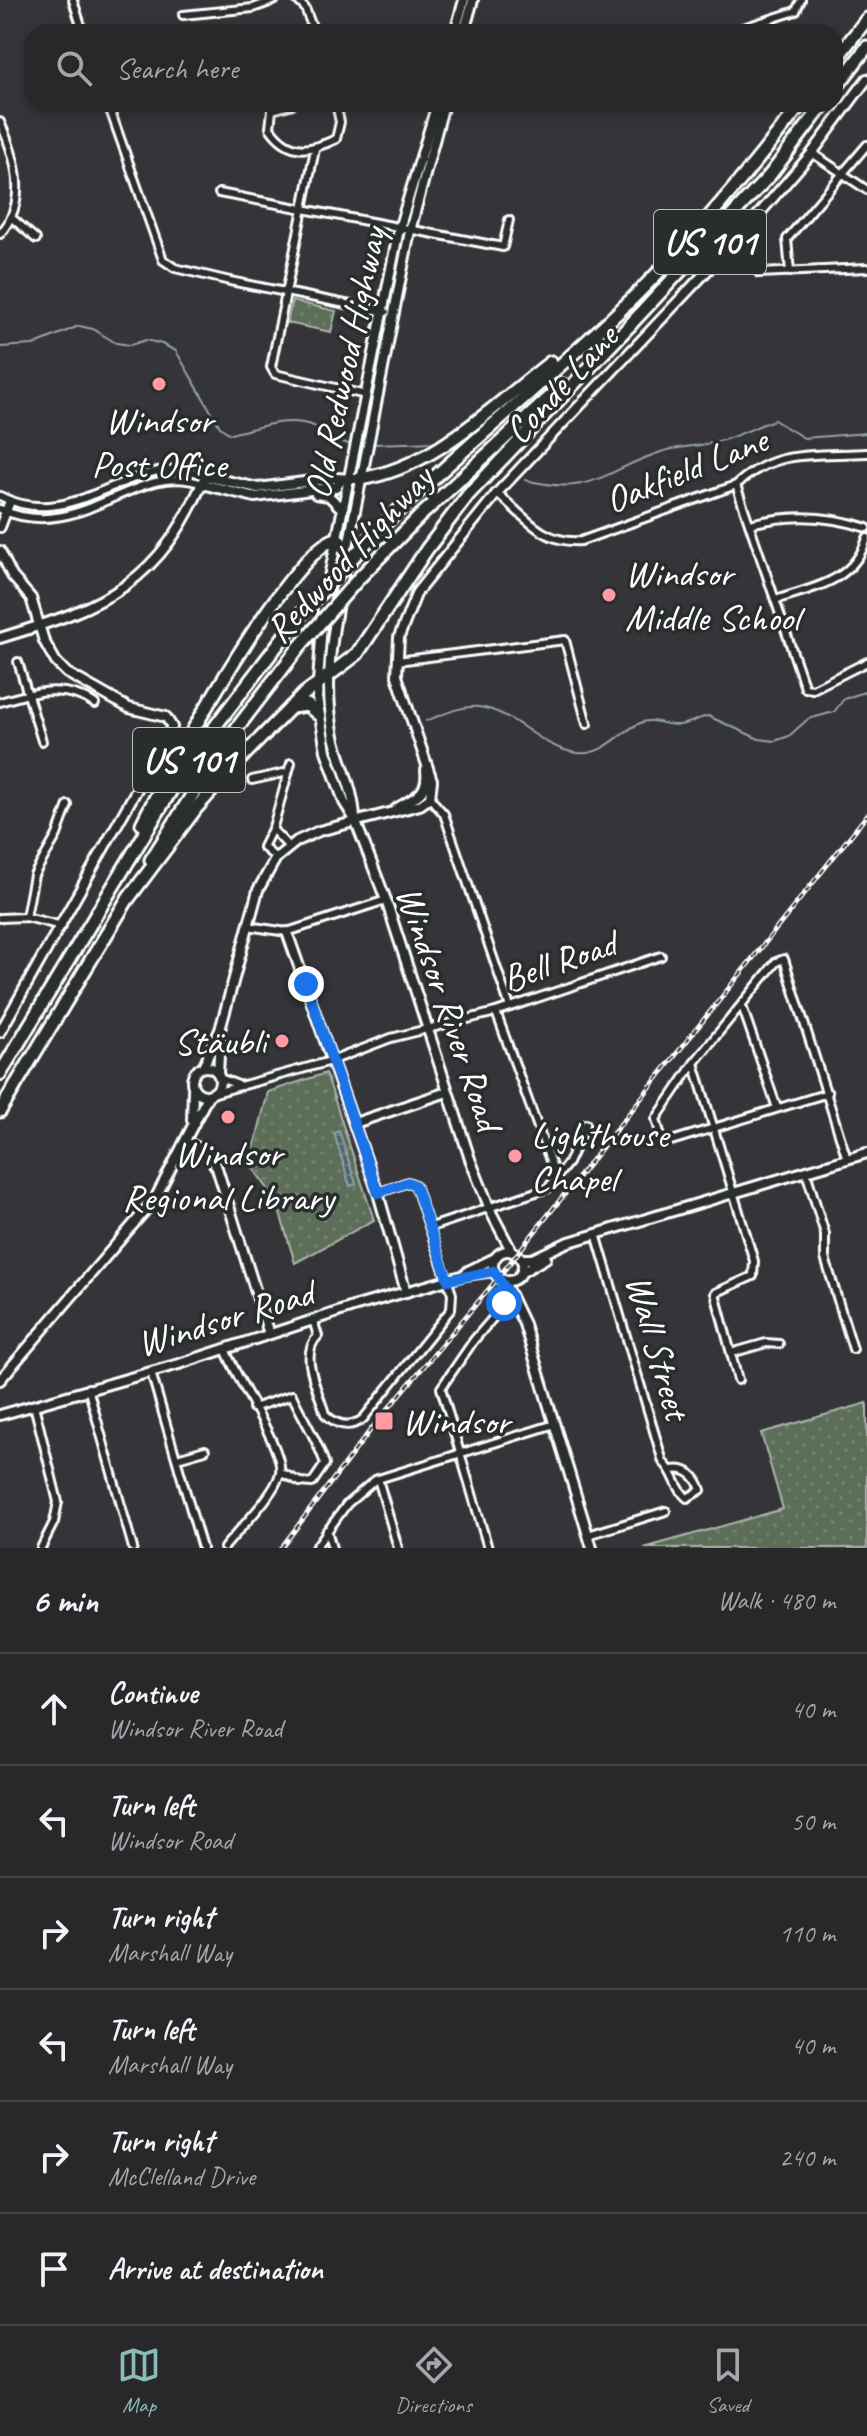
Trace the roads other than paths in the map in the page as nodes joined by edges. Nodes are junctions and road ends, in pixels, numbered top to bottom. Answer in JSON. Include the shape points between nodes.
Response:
{"nodes":[{"id":1,"x":73,"y":0,"type":"edge"},
{"id":2,"x":275,"y":0,"type":"edge"},
{"id":3,"x":297,"y":0,"type":"edge"},
{"id":4,"x":464,"y":0,"type":"edge"},
{"id":5,"x":473,"y":0,"type":"edge"},
{"id":6,"x":801,"y":0,"type":"edge"},
{"id":7,"x":183,"y":15,"type":"dead end"},
{"id":8,"x":867,"y":19,"type":"edge"},
{"id":9,"x":80,"y":24,"type":"edge"},
{"id":10,"x":311,"y":24,"type":"edge"},
{"id":11,"x":457,"y":24,"type":"edge"},
{"id":12,"x":466,"y":24,"type":"edge"},
{"id":13,"x":753,"y":24,"type":"edge"},
{"id":14,"x":867,"y":47,"type":"edge"},
{"id":15,"x":843,"y":50,"type":"edge"},
{"id":16,"x":843,"y":78,"type":"edge"},
{"id":17,"x":867,"y":79,"type":"edge"},
{"id":18,"x":843,"y":111,"type":"edge"},
{"id":19,"x":111,"y":112,"type":"edge"},
{"id":20,"x":272,"y":112,"type":"edge"},
{"id":21,"x":338,"y":112,"type":"edge"},
{"id":22,"x":435,"y":112,"type":"edge"},
{"id":23,"x":442,"y":112,"type":"edge"},
{"id":24,"x":795,"y":112,"type":"edge"},
{"id":25,"x":818,"y":112,"type":"edge"},
{"id":26,"x":842,"y":112,"type":"edge"},
{"id":27,"x":0,"y":122,"type":"edge"},
{"id":28,"x":867,"y":145,"type":"edge"},
{"id":29,"x":315,"y":149,"type":"junction"},
{"id":30,"x":812,"y":153,"type":"junction"},
{"id":31,"x":844,"y":173,"type":"junction"},
{"id":32,"x":867,"y":190,"type":"edge"},
{"id":33,"x":219,"y":193,"type":"dead end"},
{"id":34,"x":303,"y":209,"type":"junction"},
{"id":35,"x":13,"y":219,"type":"junction"},
{"id":36,"x":509,"y":220,"type":"dead end"},
{"id":37,"x":399,"y":229,"type":"junction"},
{"id":38,"x":410,"y":231,"type":"junction"},
{"id":39,"x":0,"y":234,"type":"edge"},
{"id":40,"x":36,"y":239,"type":"dead end"},
{"id":41,"x":867,"y":268,"type":"edge"},
{"id":42,"x":790,"y":272,"type":"junction"},
{"id":43,"x":759,"y":273,"type":"dead end"},
{"id":44,"x":286,"y":291,"type":"junction"},
{"id":45,"x":618,"y":311,"type":"junction"},
{"id":46,"x":388,"y":312,"type":"junction"},
{"id":47,"x":632,"y":323,"type":"junction"},
{"id":48,"x":366,"y":395,"type":"junction"},
{"id":49,"x":867,"y":453,"type":"edge"},
{"id":50,"x":203,"y":480,"type":"junction"},
{"id":51,"x":350,"y":480,"type":"junction"},
{"id":52,"x":736,"y":485,"type":"junction"},
{"id":53,"x":300,"y":492,"type":"junction"},
{"id":54,"x":497,"y":493,"type":"junction"},
{"id":55,"x":0,"y":496,"type":"edge"},
{"id":56,"x":10,"y":501,"type":"junction"},
{"id":57,"x":3,"y":510,"type":"edge"},
{"id":58,"x":343,"y":510,"type":"junction"},
{"id":59,"x":750,"y":524,"type":"junction"},
{"id":60,"x":0,"y":527,"type":"edge"},
{"id":61,"x":867,"y":528,"type":"edge"},
{"id":62,"x":867,"y":538,"type":"edge"},
{"id":63,"x":338,"y":539,"type":"junction"},
{"id":64,"x":0,"y":551,"type":"edge"},
{"id":65,"x":347,"y":552,"type":"junction"},
{"id":66,"x":775,"y":600,"type":"junction"},
{"id":67,"x":41,"y":626,"type":"junction"},
{"id":68,"x":0,"y":638,"type":"edge"},
{"id":69,"x":397,"y":661,"type":"junction"},
{"id":70,"x":18,"y":662,"type":"dead end"},
{"id":71,"x":867,"y":662,"type":"edge"},
{"id":72,"x":329,"y":675,"type":"junction"},
{"id":73,"x":316,"y":685,"type":"junction"},
{"id":74,"x":28,"y":693,"type":"junction"},
{"id":75,"x":0,"y":702,"type":"edge"},
{"id":76,"x":95,"y":704,"type":"dead end"},
{"id":77,"x":290,"y":707,"type":"junction"},
{"id":78,"x":318,"y":714,"type":"junction"},
{"id":79,"x":587,"y":724,"type":"dead end"},
{"id":80,"x":42,"y":741,"type":"dead end"},
{"id":81,"x":291,"y":763,"type":"dead end"},
{"id":82,"x":425,"y":766,"type":"junction"},
{"id":83,"x":288,"y":772,"type":"junction"},
{"id":84,"x":252,"y":780,"type":"dead end"},
{"id":85,"x":430,"y":798,"type":"junction"},
{"id":86,"x":68,"y":805,"type":"dead end"},
{"id":87,"x":396,"y":809,"type":"junction"},
{"id":88,"x":355,"y":820,"type":"junction"},
{"id":89,"x":272,"y":829,"type":"junction"},
{"id":90,"x":288,"y":846,"type":"junction"},
{"id":91,"x":276,"y":858,"type":"junction"},
{"id":92,"x":112,"y":886,"type":"junction"},
{"id":93,"x":128,"y":899,"type":"junction"},
{"id":94,"x":386,"y":900,"type":"junction"},
{"id":95,"x":26,"y":917,"type":"junction"},
{"id":96,"x":0,"y":918,"type":"edge"},
{"id":97,"x":62,"y":926,"type":"junction"},
{"id":98,"x":248,"y":926,"type":"junction"},
{"id":99,"x":287,"y":932,"type":"junction"},
{"id":100,"x":661,"y":956,"type":"dead end"},
{"id":101,"x":742,"y":1006,"type":"junction"},
{"id":102,"x":510,"y":1007,"type":"junction"},
{"id":103,"x":496,"y":1012,"type":"junction"},
{"id":104,"x":428,"y":1029,"type":"junction"},
{"id":105,"x":220,"y":1030,"type":"junction"},
{"id":106,"x":0,"y":1032,"type":"edge"},
{"id":107,"x":331,"y":1061,"type":"junction"},
{"id":108,"x":694,"y":1063,"type":"junction"},
{"id":109,"x":203,"y":1067,"type":"junction"},
{"id":110,"x":0,"y":1074,"type":"edge"},
{"id":111,"x":219,"y":1076,"type":"junction"},
{"id":112,"x":244,"y":1087,"type":"junction"},
{"id":113,"x":193,"y":1089,"type":"junction"},
{"id":114,"x":447,"y":1092,"type":"junction"},
{"id":115,"x":828,"y":1093,"type":"junction"},
{"id":116,"x":211,"y":1094,"type":"junction"},
{"id":117,"x":777,"y":1108,"type":"junction"},
{"id":118,"x":0,"y":1111,"type":"edge"},
{"id":119,"x":355,"y":1123,"type":"junction"},
{"id":120,"x":586,"y":1124,"type":"dead end"},
{"id":121,"x":191,"y":1125,"type":"junction"},
{"id":122,"x":714,"y":1128,"type":"junction"},
{"id":123,"x":185,"y":1142,"type":"junction"},
{"id":124,"x":867,"y":1153,"type":"edge"},
{"id":125,"x":847,"y":1159,"type":"junction"},
{"id":126,"x":806,"y":1172,"type":"junction"},
{"id":127,"x":557,"y":1180,"type":"junction"},
{"id":128,"x":378,"y":1193,"type":"junction"},
{"id":129,"x":733,"y":1194,"type":"junction"},
{"id":130,"x":490,"y":1210,"type":"junction"},
{"id":131,"x":431,"y":1227,"type":"junction"},
{"id":132,"x":597,"y":1237,"type":"junction"},
{"id":133,"x":570,"y":1244,"type":"junction"},
{"id":134,"x":512,"y":1252,"type":"junction"},
{"id":135,"x":497,"y":1256,"type":"junction"},
{"id":136,"x":521,"y":1259,"type":"junction"},
{"id":137,"x":494,"y":1271,"type":"junction"},
{"id":138,"x":522,"y":1272,"type":"junction"},
{"id":139,"x":465,"y":1275,"type":"junction"},
{"id":140,"x":448,"y":1280,"type":"junction"},
{"id":141,"x":503,"y":1280,"type":"junction"},
{"id":142,"x":515,"y":1280,"type":"junction"},
{"id":143,"x":406,"y":1292,"type":"junction"},
{"id":144,"x":511,"y":1297,"type":"junction"},
{"id":145,"x":518,"y":1310,"type":"junction"},
{"id":146,"x":313,"y":1320,"type":"junction"},
{"id":147,"x":269,"y":1334,"type":"junction"},
{"id":148,"x":779,"y":1344,"type":"dead end"},
{"id":149,"x":225,"y":1348,"type":"junction"},
{"id":150,"x":853,"y":1349,"type":"dead end"},
{"id":151,"x":731,"y":1353,"type":"junction"},
{"id":152,"x":151,"y":1372,"type":"junction"},
{"id":153,"x":0,"y":1380,"type":"edge"},
{"id":154,"x":738,"y":1380,"type":"dead end"},
{"id":155,"x":88,"y":1388,"type":"junction"},
{"id":156,"x":34,"y":1405,"type":"junction"},
{"id":157,"x":253,"y":1408,"type":"junction"},
{"id":158,"x":1,"y":1413,"type":"edge"},
{"id":159,"x":555,"y":1424,"type":"junction"},
{"id":160,"x":205,"y":1450,"type":"dead end"},
{"id":161,"x":457,"y":1454,"type":"junction"},
{"id":162,"x":177,"y":1458,"type":"junction"},
{"id":163,"x":672,"y":1470,"type":"junction"},
{"id":164,"x":280,"y":1472,"type":"junction"},
{"id":165,"x":378,"y":1479,"type":"junction"},
{"id":166,"x":666,"y":1511,"type":"dead end"},
{"id":167,"x":327,"y":1530,"type":"junction"},
{"id":168,"x":588,"y":1535,"type":"junction"},
{"id":169,"x":41,"y":1548,"type":"edge"},
{"id":170,"x":133,"y":1548,"type":"edge"},
{"id":171,"x":202,"y":1548,"type":"edge"},
{"id":172,"x":224,"y":1548,"type":"edge"},
{"id":173,"x":315,"y":1548,"type":"edge"},
{"id":174,"x":332,"y":1548,"type":"edge"},
{"id":175,"x":398,"y":1548,"type":"edge"},
{"id":176,"x":488,"y":1548,"type":"edge"},
{"id":177,"x":592,"y":1548,"type":"edge"}],
"edges":[{"from":1,"to":9,"type":"street"},
{"from":2,"to":7,"type":"street","via":[[253,8]]},
{"from":3,"to":10,"type":"street"},
{"from":4,"to":11,"type":"main road"},
{"from":5,"to":12,"type":"main road"},
{"from":6,"to":13,"type":"street","via":[[798,8]]},
{"from":8,"to":15,"type":"highway"},
{"from":14,"to":16,"type":"highway"},
{"from":17,"to":18,"type":"main road","name":"Conde Lane"},
{"from":19,"to":44,"type":"street","via":[[163,260],[175,268]]},
{"from":20,"to":29,"type":"street","via":[[270,128],[277,139],[295,150]]},
{"from":21,"to":29,"type":"street","via":[[336,139]]},
{"from":22,"to":37,"type":"main road","name":"Old Redwood Highway"},
{"from":23,"to":38,"type":"main road","name":"Old Redwood Highway"},
{"from":24,"to":45,"type":"highway","name":"Redwood Highway","number":"US 101","via":[[727,196]]},
{"from":25,"to":47,"type":"highway","name":"Redwood Highway","number":"US 101","via":[[770,175]]},
{"from":26,"to":30,"type":"main road","name":"Conde Lane"},
{"from":27,"to":35,"type":"street","via":[[19,183]]},
{"from":28,"to":31,"type":"street"},
{"from":29,"to":34,"type":"street"},
{"from":30,"to":31,"type":"street"},
{"from":30,"to":54,"type":"main road","name":"Conde Lane"},
{"from":31,"to":32,"type":"street"},
{"from":31,"to":42,"type":"street","via":[[787,239]]},
{"from":33,"to":34,"type":"street"},
{"from":34,"to":37,"type":"street"},
{"from":34,"to":44,"type":"street"},
{"from":35,"to":39,"type":"street"},
{"from":35,"to":40,"type":"street"},
{"from":36,"to":38,"type":"street","via":[[503,247]]},
{"from":37,"to":38,"type":"street"},
{"from":37,"to":46,"type":"main road","name":"Old Redwood Highway"},
{"from":38,"to":46,"type":"main road","name":"Old Redwood Highway"},
{"from":41,"to":42,"type":"street"},
{"from":42,"to":43,"type":"street"},
{"from":44,"to":46,"type":"street"},
{"from":44,"to":48,"type":"street","via":[[271,367],[275,374]]},
{"from":45,"to":51,"type":"highway","via":[[439,447],[406,466]]},
{"from":45,"to":92,"type":"highway","name":"Redwood Highway","number":"US 101","bridge":true,"via":[[375,533],[301,614],[188,762]]},
{"from":46,"to":48,"type":"main road","name":"Old Redwood Highway"},
{"from":46,"to":51,"type":"main road","name":"Old Redwood Highway"},
{"from":47,"to":72,"type":"highway","via":[[468,495],[357,654]]},
{"from":47,"to":93,"type":"highway","name":"Redwood Highway","number":"US 101","bridge":true,"via":[[359,578],[216,756]]},
{"from":48,"to":51,"type":"main road","name":"Old Redwood Highway"},
{"from":49,"to":52,"type":"street","name":"Oakfield Lane","via":[[775,459]]},
{"from":50,"to":51,"type":"main road","via":[[258,488]]},
{"from":50,"to":53,"type":"main road","via":[[255,497]]},
{"from":50,"to":56,"type":"street","via":[[183,469],[161,470],[70,504],[43,508]]},
{"from":50,"to":57,"type":"street","via":[[151,483],[68,516],[37,518]]},
{"from":50,"to":67,"type":"main road","via":[[181,529],[147,570],[96,603]]},
{"from":51,"to":53,"type":"main road"},
{"from":51,"to":58,"type":"main road","name":"Old Redwood Highway"},
{"from":51,"to":65,"type":"main road","name":"Old Redwood Highway"},
{"from":52,"to":54,"type":"street","name":"Oakfield Lane","via":[[566,542],[539,532]]},
{"from":52,"to":59,"type":"street"},
{"from":53,"to":58,"type":"main road","via":[[329,496]]},
{"from":54,"to":69,"type":"main road","name":"Conde Lane","via":[[417,592],[406,612]]},
{"from":55,"to":56,"type":"street"},
{"from":56,"to":57,"type":"main road"},
{"from":57,"to":60,"type":"main road"},
{"from":58,"to":63,"type":"main road","name":"Old Redwood Highway"},
{"from":59,"to":61,"type":"street","via":[[818,516]]},
{"from":59,"to":66,"type":"street"},
{"from":62,"to":66,"type":"street","via":[[845,575]]},
{"from":63,"to":65,"type":"highway"},
{"from":63,"to":73,"type":"main road","name":"Old Redwood Highway","via":[[319,637]]},
{"from":63,"to":92,"type":"highway","via":[[322,543],[311,554],[242,650],[154,800]]},
{"from":64,"to":67,"type":"main road","via":[[31,598]]},
{"from":65,"to":72,"type":"main road","name":"Old Redwood Highway"},
{"from":66,"to":71,"type":"street","via":[[808,691]]},
{"from":67,"to":68,"type":"main road"},
{"from":67,"to":97,"type":"main road","via":[[50,654],[67,673],[129,708],[166,717],[172,727]]},
{"from":69,"to":79,"type":"street","via":[[565,640]]},
{"from":69,"to":82,"type":"main road","name":"Conde Lane","via":[[399,688]]},
{"from":70,"to":74,"type":"street"},
{"from":72,"to":73,"type":"highway"},
{"from":72,"to":88,"type":"main road","name":"Old Redwood Highway","via":[[334,735],[354,798]]},
{"from":73,"to":77,"type":"highway"},
{"from":73,"to":78,"type":"main road","name":"Old Redwood Highway"},
{"from":74,"to":75,"type":"street"},
{"from":74,"to":76,"type":"street","via":[[62,691]]},
{"from":74,"to":80,"type":"street"},
{"from":77,"to":78,"type":"highway","via":[[307,705]]},
{"from":77,"to":93,"type":"highway","via":[[197,807]]},
{"from":78,"to":88,"type":"main road","name":"Old Redwood Highway","via":[[344,802]]},
{"from":81,"to":83,"type":"street"},
{"from":82,"to":85,"type":"main road","name":"Conde Lane","via":[[432,780]]},
{"from":82,"to":87,"type":"main road","via":[[423,792]]},
{"from":83,"to":84,"type":"street"},
{"from":83,"to":89,"type":"street"},
{"from":85,"to":87,"type":"main road"},
{"from":85,"to":102,"type":"street","via":[[444,814]]},
{"from":86,"to":95,"type":"street","via":[[34,875]]},
{"from":87,"to":88,"type":"main road"},
{"from":88,"to":90,"type":"main road"},
{"from":88,"to":94,"type":"main road","name":"Windsor River Road"},
{"from":89,"to":90,"type":"street"},
{"from":89,"to":91,"type":"street","via":[[263,847]]},
{"from":90,"to":91,"type":"main road"},
{"from":91,"to":98,"type":"main road","via":[[258,890]]},
{"from":92,"to":110,"type":"highway","name":"Redwood Highway","number":"US 101"},
{"from":93,"to":118,"type":"highway","name":"Redwood Highway","number":"US 101"},
{"from":94,"to":99,"type":"street"},
{"from":94,"to":104,"type":"main road","name":"Windsor River Road"},
{"from":95,"to":96,"type":"street"},
{"from":95,"to":97,"type":"street"},
{"from":97,"to":106,"type":"main road"},
{"from":98,"to":99,"type":"street"},
{"from":98,"to":105,"type":"main road"},
{"from":99,"to":107,"type":"main road"},
{"from":100,"to":102,"type":"street","name":"Bell Road"},
{"from":101,"to":108,"type":"street"},
{"from":101,"to":115,"type":"street","via":[[784,959]]},
{"from":101,"to":117,"type":"street"},
{"from":102,"to":103,"type":"street","name":"Bell Road"},
{"from":103,"to":104,"type":"street","name":"Bell Road"},
{"from":103,"to":127,"type":"street"},
{"from":104,"to":107,"type":"street","name":"Bell Road"},
{"from":104,"to":114,"type":"main road","name":"Windsor River Road"},
{"from":105,"to":109,"type":"main road"},
{"from":105,"to":111,"type":"main road"},
{"from":107,"to":112,"type":"street","name":"Bell Road"},
{"from":107,"to":119,"type":"main road"},
{"from":108,"to":122,"type":"street"},
{"from":108,"to":122,"type":"street","via":[[656,1114],[662,1140]]},
{"from":109,"to":111,"type":"main road"},
{"from":109,"to":113,"type":"main road","via":[[192,1076]]},
{"from":111,"to":112,"type":"street"},
{"from":111,"to":116,"type":"main road"},
{"from":112,"to":116,"type":"street","name":"Bell Road"},
{"from":113,"to":116,"type":"main road"},
{"from":113,"to":121,"type":"main road"},
{"from":114,"to":119,"type":"main road"},
{"from":114,"to":130,"type":"main road","name":"Windsor River Road"},
{"from":115,"to":117,"type":"street"},
{"from":115,"to":125,"type":"street"},
{"from":116,"to":121,"type":"main road"},
{"from":117,"to":122,"type":"street"},
{"from":119,"to":128,"type":"main road"},
{"from":120,"to":127,"type":"street"},
{"from":121,"to":123,"type":"main road"},
{"from":122,"to":129,"type":"street"},
{"from":123,"to":147,"type":"main road","via":[[205,1151],[217,1168]]},
{"from":123,"to":153,"type":"main road","via":[[155,1199]]},
{"from":124,"to":125,"type":"main road"},
{"from":125,"to":126,"type":"main road"},
{"from":126,"to":129,"type":"main road"},
{"from":126,"to":150,"type":"street"},
{"from":127,"to":130,"type":"street"},
{"from":128,"to":131,"type":"street","via":[[412,1182]]},
{"from":128,"to":143,"type":"main road"},
{"from":129,"to":132,"type":"main road"},
{"from":129,"to":151,"type":"street","via":[[754,1270],[753,1276],[715,1293]]},
{"from":130,"to":131,"type":"street"},
{"from":130,"to":134,"type":"main road","name":"Windsor River Road"},
{"from":130,"to":135,"type":"main road","name":"Windsor River Road"},
{"from":131,"to":140,"type":"street"},
{"from":132,"to":133,"type":"main road"},
{"from":132,"to":163,"type":"street","name":"Wall Street","via":[[663,1462]]},
{"from":133,"to":136,"type":"main road"},
{"from":133,"to":138,"type":"main road"},
{"from":134,"to":135,"type":"main road"},
{"from":134,"to":136,"type":"main road"},
{"from":135,"to":137,"type":"main road"},
{"from":135,"to":139,"type":"main road","name":"Windsor Road"},
{"from":136,"to":138,"type":"main road"},
{"from":137,"to":139,"type":"main road","name":"Windsor Road"},
{"from":137,"to":141,"type":"main road"},
{"from":138,"to":142,"type":"main road"},
{"from":139,"to":140,"type":"main road","name":"Windsor Road"},
{"from":140,"to":143,"type":"main road","name":"Windsor Road"},
{"from":140,"to":146,"type":"street","via":[[451,1309],[357,1423],[339,1424],[325,1414],[308,1356],[318,1336]]},
{"from":141,"to":142,"type":"main road"},
{"from":141,"to":144,"type":"main road"},
{"from":142,"to":145,"type":"main road"},
{"from":143,"to":146,"type":"main road","name":"Windsor Road"},
{"from":144,"to":145,"type":"main road"},
{"from":144,"to":161,"type":"street","via":[[441,1388]]},
{"from":145,"to":159,"type":"main road"},
{"from":146,"to":147,"type":"main road","name":"Windsor Road"},
{"from":147,"to":149,"type":"main road","name":"Windsor Road"},
{"from":148,"to":151,"type":"street"},
{"from":149,"to":152,"type":"main road","name":"Windsor Road"},
{"from":149,"to":157,"type":"street"},
{"from":151,"to":154,"type":"street"},
{"from":152,"to":155,"type":"main road","name":"Windsor Road"},
{"from":152,"to":162,"type":"street"},
{"from":155,"to":156,"type":"main road","name":"Windsor Road"},
{"from":155,"to":170,"type":"street"},
{"from":156,"to":158,"type":"main road","name":"Windsor Road"},
{"from":156,"to":169,"type":"street","via":[[58,1502]]},
{"from":157,"to":164,"type":"street","via":[[276,1451]]},
{"from":157,"to":164,"type":"street","via":[[292,1395],[317,1438],[325,1464],[312,1483]]},
{"from":159,"to":161,"type":"street"},
{"from":159,"to":168,"type":"main road"},
{"from":160,"to":162,"type":"street"},
{"from":161,"to":165,"type":"street"},
{"from":161,"to":176,"type":"street"},
{"from":162,"to":171,"type":"street"},
{"from":163,"to":163,"type":"street","name":"Wall Street","via":[[695,1478],[701,1490],[687,1498]]},
{"from":164,"to":172,"type":"street"},
{"from":165,"to":167,"type":"street","via":[[347,1504]]},
{"from":165,"to":175,"type":"street"},
{"from":166,"to":168,"type":"street"},
{"from":167,"to":173,"type":"street"},
{"from":167,"to":174,"type":"street"},
{"from":168,"to":177,"type":"main road"}]}
